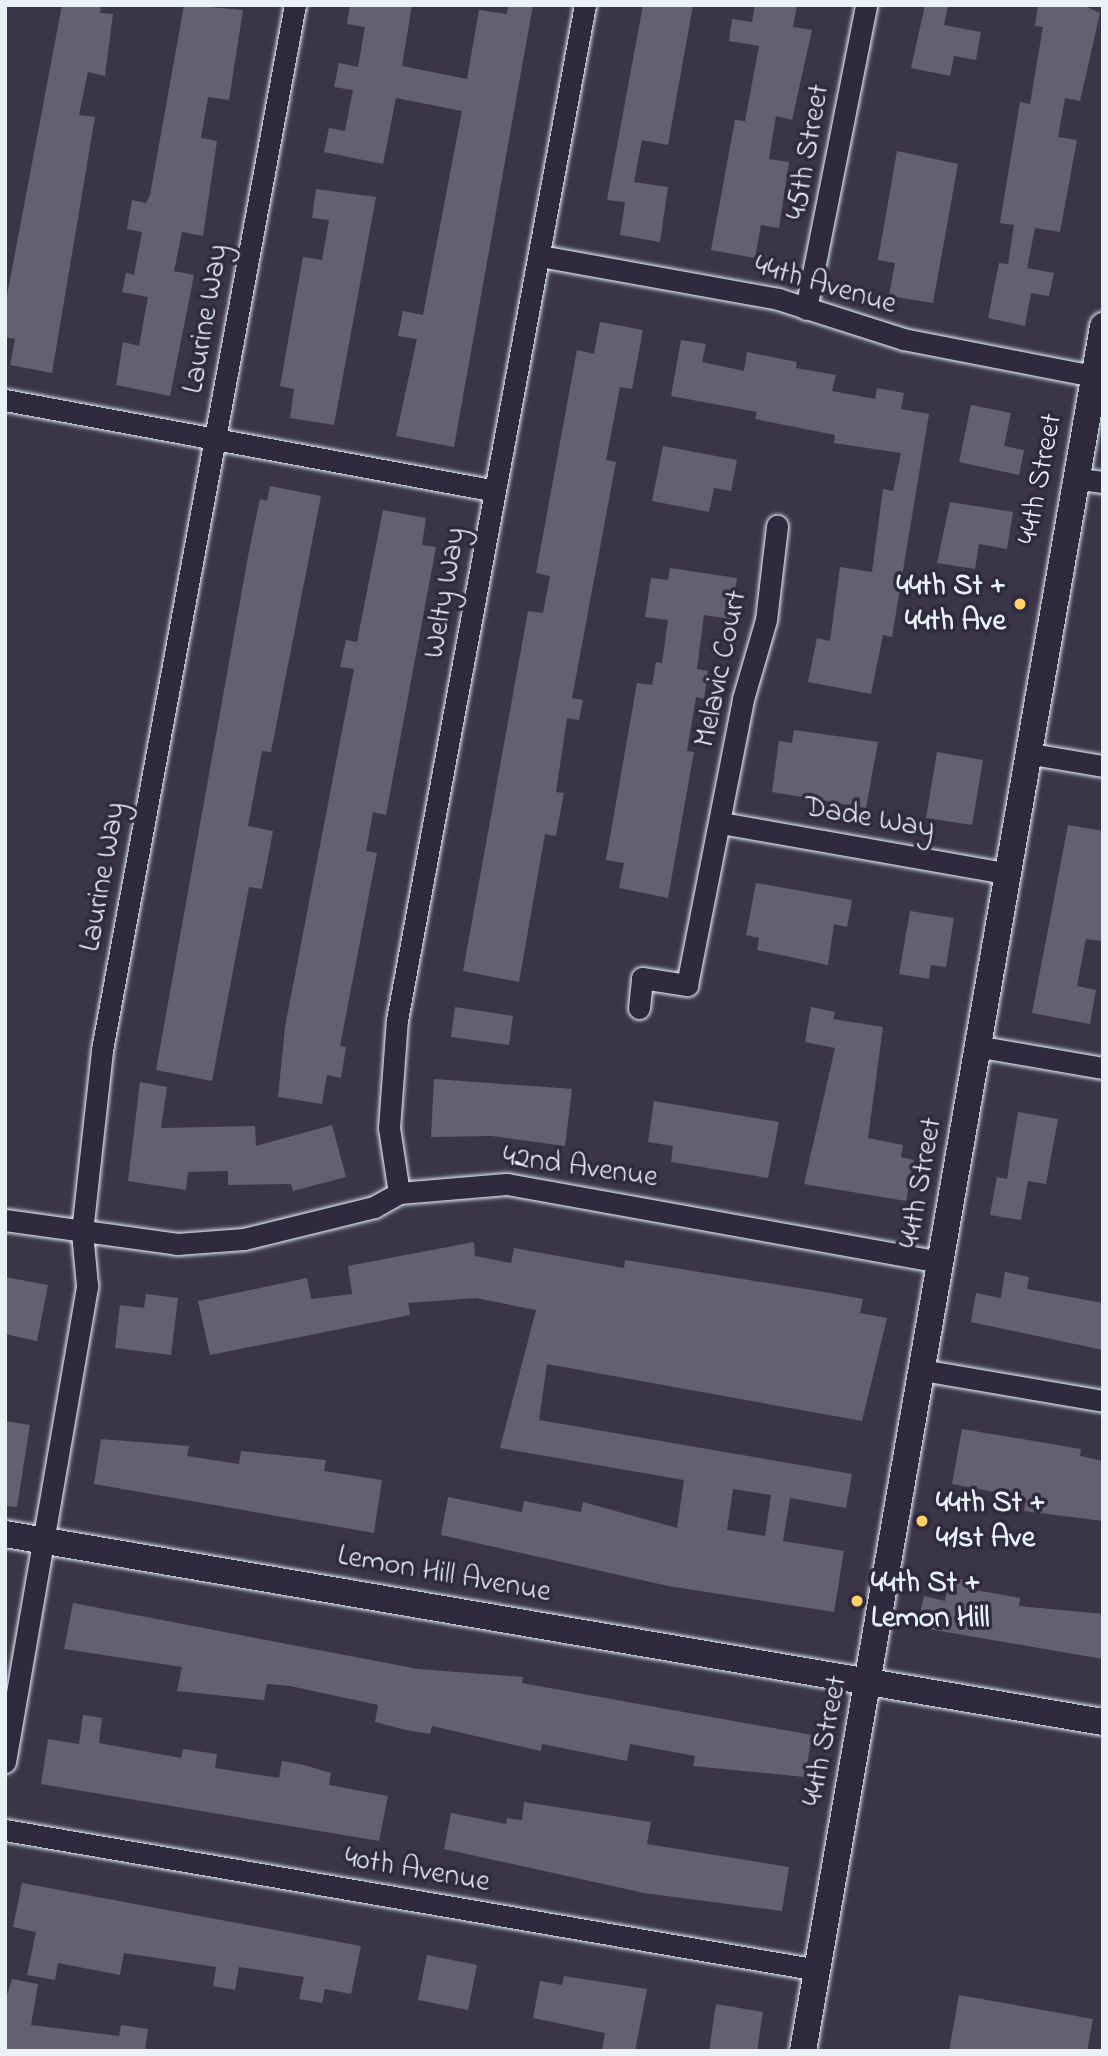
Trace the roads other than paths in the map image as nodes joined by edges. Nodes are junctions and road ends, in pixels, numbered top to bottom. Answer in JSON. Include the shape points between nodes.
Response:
{"nodes":[{"id":1,"x":295,"y":5,"type":"edge"},
{"id":2,"x":585,"y":5,"type":"edge"},
{"id":3,"x":866,"y":5,"type":"edge"},
{"id":4,"x":540,"y":256,"type":"junction"},
{"id":5,"x":806,"y":309,"type":"junction"},
{"id":6,"x":1103,"y":326,"type":"edge"},
{"id":7,"x":1094,"y":376,"type":"junction"},
{"id":8,"x":5,"y":400,"type":"edge"},
{"id":9,"x":215,"y":439,"type":"junction"},
{"id":10,"x":1074,"y":478,"type":"junction"},
{"id":11,"x":1103,"y":482,"type":"edge"},
{"id":12,"x":495,"y":491,"type":"junction"},
{"id":13,"x":777,"y":526,"type":"dead end"},
{"id":14,"x":1026,"y":753,"type":"junction"},
{"id":15,"x":1103,"y":766,"type":"edge"},
{"id":16,"x":721,"y":823,"type":"junction"},
{"id":17,"x":1006,"y":873,"type":"junction"},
{"id":18,"x":639,"y":1008,"type":"dead end"},
{"id":19,"x":981,"y":1047,"type":"junction"},
{"id":20,"x":1103,"y":1068,"type":"edge"},
{"id":21,"x":399,"y":1192,"type":"junction"},
{"id":22,"x":5,"y":1220,"type":"edge"},
{"id":23,"x":82,"y":1232,"type":"junction"},
{"id":24,"x":941,"y":1262,"type":"junction"},
{"id":25,"x":922,"y":1370,"type":"junction"},
{"id":26,"x":1103,"y":1401,"type":"edge"},
{"id":27,"x":5,"y":1534,"type":"edge"},
{"id":28,"x":43,"y":1540,"type":"junction"},
{"id":29,"x":872,"y":1682,"type":"junction"},
{"id":30,"x":1103,"y":1722,"type":"edge"},
{"id":31,"x":5,"y":1762,"type":"edge"},
{"id":32,"x":5,"y":1830,"type":"edge"},
{"id":33,"x":818,"y":1970,"type":"junction"},
{"id":34,"x":803,"y":2051,"type":"edge"}],
"edges":[{"from":1,"to":9,"type":"street","name":"Laurine Way"},
{"from":2,"to":4,"type":"street","name":"Welty Way"},
{"from":3,"to":5,"type":"street","name":"45th Street"},
{"from":4,"to":5,"type":"street","name":"44th Avenue"},
{"from":4,"to":12,"type":"street","name":"Welty Way"},
{"from":5,"to":7,"type":"street","name":"44th Avenue","via":[[903,339]]},
{"from":6,"to":7,"type":"street","name":"44th Street"},
{"from":7,"to":10,"type":"street","name":"44th Street"},
{"from":8,"to":9,"type":"street"},
{"from":9,"to":12,"type":"street"},
{"from":9,"to":23,"type":"street","name":"Laurine Way","via":[[102,1050]]},
{"from":10,"to":11,"type":"street"},
{"from":10,"to":14,"type":"street","name":"44th Street"},
{"from":12,"to":21,"type":"street","name":"Welty Way","via":[[397,1020],[389,1128]]},
{"from":13,"to":16,"type":"street","name":"Melavic Court","via":[[766,620],[744,699]]},
{"from":14,"to":15,"type":"street"},
{"from":14,"to":17,"type":"street","name":"44th Street"},
{"from":16,"to":17,"type":"street","name":"Dade Way"},
{"from":16,"to":18,"type":"street","name":"Melavic Court","via":[[687,985],[642,978]]},
{"from":17,"to":19,"type":"street","name":"44th Street"},
{"from":19,"to":20,"type":"street"},
{"from":19,"to":24,"type":"street","name":"44th Street"},
{"from":21,"to":23,"type":"street","name":"42nd Avenue","via":[[374,1207],[244,1239],[177,1244]]},
{"from":21,"to":24,"type":"street","name":"42nd Avenue","via":[[474,1184],[540,1186]]},
{"from":22,"to":23,"type":"street","name":"42nd Avenue"},
{"from":23,"to":28,"type":"street","name":"Laurine Way","via":[[87,1285]]},
{"from":24,"to":25,"type":"street","name":"44th Street"},
{"from":25,"to":26,"type":"street"},
{"from":25,"to":29,"type":"street","name":"44th Street"},
{"from":27,"to":28,"type":"street","name":"Lemon Hill Avenue"},
{"from":28,"to":29,"type":"street","name":"Lemon Hill Avenue"},
{"from":28,"to":31,"type":"street","name":"Laurine Way"},
{"from":29,"to":30,"type":"street","name":"Lemon Hill Avenue"},
{"from":29,"to":33,"type":"street","name":"44th Street"},
{"from":32,"to":33,"type":"street","name":"40th Avenue"},
{"from":33,"to":34,"type":"street","name":"44th Street"}]}
